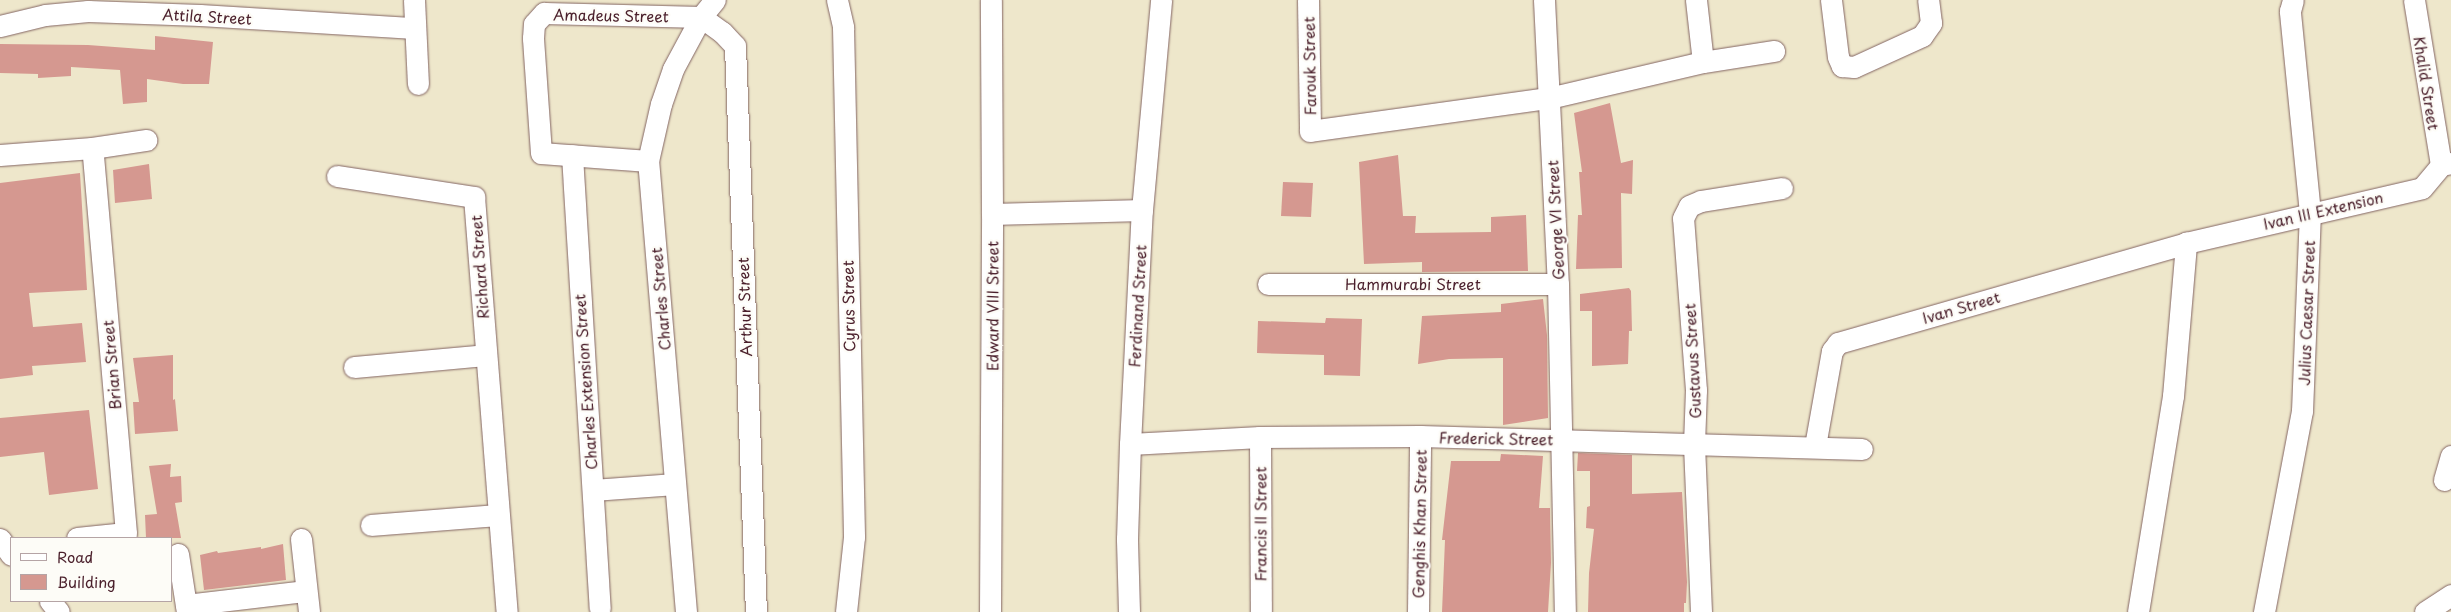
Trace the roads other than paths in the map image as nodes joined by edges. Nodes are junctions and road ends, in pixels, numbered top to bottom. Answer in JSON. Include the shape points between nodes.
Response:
{"nodes":[{"id":1,"x":414,"y":0,"type":"edge"},
{"id":2,"x":715,"y":0,"type":"edge"},
{"id":3,"x":836,"y":0,"type":"edge"},
{"id":4,"x":991,"y":0,"type":"edge"},
{"id":5,"x":1161,"y":0,"type":"edge"},
{"id":6,"x":1308,"y":0,"type":"edge"},
{"id":7,"x":1544,"y":0,"type":"edge"},
{"id":8,"x":1696,"y":0,"type":"edge"},
{"id":9,"x":1831,"y":0,"type":"edge"},
{"id":10,"x":1928,"y":0,"type":"edge"},
{"id":11,"x":2414,"y":0,"type":"edge"},
{"id":12,"x":2291,"y":5,"type":"edge"},
{"id":13,"x":201,"y":7,"type":"edge"},
{"id":14,"x":642,"y":7,"type":"edge"},
{"id":15,"x":701,"y":17,"type":"junction"},
{"id":16,"x":0,"y":26,"type":"edge"},
{"id":17,"x":416,"y":28,"type":"junction"},
{"id":18,"x":1774,"y":51,"type":"dead end"},
{"id":19,"x":1703,"y":62,"type":"junction"},
{"id":20,"x":418,"y":84,"type":"dead end"},
{"id":21,"x":1549,"y":98,"type":"junction"},
{"id":22,"x":146,"y":140,"type":"dead end"},
{"id":23,"x":92,"y":148,"type":"junction"},
{"id":24,"x":0,"y":155,"type":"edge"},
{"id":25,"x":572,"y":155,"type":"junction"},
{"id":26,"x":648,"y":161,"type":"junction"},
{"id":27,"x":2446,"y":164,"type":"edge"},
{"id":28,"x":337,"y":176,"type":"dead end"},
{"id":29,"x":1782,"y":188,"type":"dead end"},
{"id":30,"x":1142,"y":210,"type":"junction"},
{"id":31,"x":2310,"y":213,"type":"junction"},
{"id":32,"x":992,"y":214,"type":"junction"},
{"id":33,"x":2186,"y":243,"type":"junction"},
{"id":34,"x":1268,"y":284,"type":"dead end"},
{"id":35,"x":1558,"y":284,"type":"junction"},
{"id":36,"x":485,"y":355,"type":"junction"},
{"id":37,"x":354,"y":368,"type":"dead end"},
{"id":38,"x":1420,"y":436,"type":"junction"},
{"id":39,"x":1260,"y":437,"type":"junction"},
{"id":40,"x":1561,"y":440,"type":"junction"},
{"id":41,"x":1130,"y":444,"type":"junction"},
{"id":42,"x":1694,"y":444,"type":"junction"},
{"id":43,"x":1815,"y":446,"type":"junction"},
{"id":44,"x":1862,"y":448,"type":"dead end"},
{"id":45,"x":2451,"y":456,"type":"edge"},
{"id":46,"x":2444,"y":480,"type":"dead end"},
{"id":47,"x":675,"y":484,"type":"junction"},
{"id":48,"x":593,"y":490,"type":"junction"},
{"id":49,"x":497,"y":515,"type":"junction"},
{"id":50,"x":371,"y":525,"type":"dead end"},
{"id":51,"x":90,"y":537,"type":"edge"},
{"id":52,"x":300,"y":539,"type":"dead end"},
{"id":53,"x":178,"y":554,"type":"dead end"},
{"id":54,"x":2451,"y":595,"type":"edge"},
{"id":55,"x":51,"y":602,"type":"edge"},
{"id":56,"x":307,"y":602,"type":"edge"},
{"id":57,"x":187,"y":608,"type":"edge"},
{"id":58,"x":600,"y":608,"type":"dead end"},
{"id":59,"x":59,"y":612,"type":"edge"},
{"id":60,"x":507,"y":612,"type":"edge"},
{"id":61,"x":686,"y":612,"type":"edge"},
{"id":62,"x":756,"y":612,"type":"edge"},
{"id":63,"x":846,"y":612,"type":"edge"},
{"id":64,"x":990,"y":612,"type":"edge"},
{"id":65,"x":1129,"y":612,"type":"edge"},
{"id":66,"x":1261,"y":612,"type":"edge"},
{"id":67,"x":1418,"y":612,"type":"edge"},
{"id":68,"x":1565,"y":612,"type":"edge"},
{"id":69,"x":1701,"y":612,"type":"edge"},
{"id":70,"x":2138,"y":612,"type":"edge"},
{"id":71,"x":2264,"y":612,"type":"edge"},
{"id":72,"x":2425,"y":612,"type":"edge"}],
"edges":[{"from":1,"to":17,"type":"street"},
{"from":2,"to":15,"type":"street","name":"Charles Street"},
{"from":3,"to":63,"type":"street","name":"Cyrus Street","via":[[842,27],[854,537]]},
{"from":4,"to":32,"type":"street","name":"Edward VIII Street"},
{"from":5,"to":30,"type":"street","name":"Ferdinand Street"},
{"from":6,"to":21,"type":"street","name":"Farouk Street","via":[[1310,131]]},
{"from":7,"to":21,"type":"street","name":"George VI Street"},
{"from":8,"to":19,"type":"street"},
{"from":9,"to":10,"type":"street","via":[[1838,57],[1842,66],[1854,67],[1922,36],[1931,23]]},
{"from":11,"to":27,"type":"street","name":"Khalid Street"},
{"from":12,"to":31,"type":"street","name":"Julius Caesar Street"},
{"from":13,"to":16,"type":"street","name":"Attila Street","via":[[45,15]]},
{"from":13,"to":17,"type":"street","name":"Attila Street"},
{"from":14,"to":15,"type":"street","name":"Amadeus Street"},
{"from":14,"to":25,"type":"street","name":"Amadeus Street","via":[[544,13],[534,24],[540,152]]},
{"from":15,"to":26,"type":"street","name":"Charles Street","via":[[673,69]]},
{"from":15,"to":62,"type":"street","name":"Arthur Street","via":[[722,32],[734,46]]},
{"from":17,"to":20,"type":"street"},
{"from":18,"to":19,"type":"street"},
{"from":19,"to":21,"type":"street"},
{"from":21,"to":35,"type":"street","name":"George VI Street"},
{"from":22,"to":23,"type":"street"},
{"from":23,"to":24,"type":"street"},
{"from":23,"to":51,"type":"street","name":"Brian Street","via":[[126,534]]},
{"from":25,"to":26,"type":"street"},
{"from":25,"to":48,"type":"street","name":"Charles Extension Street"},
{"from":26,"to":47,"type":"street","name":"Charles Street"},
{"from":27,"to":31,"type":"street","name":"Ivan III Extension","via":[[2422,188]]},
{"from":28,"to":36,"type":"street","name":"Richard Street","via":[[474,197]]},
{"from":29,"to":42,"type":"street","name":"Gustavus Street","via":[[1701,201],[1689,206],[1683,218],[1696,390]]},
{"from":30,"to":32,"type":"street"},
{"from":30,"to":41,"type":"street","name":"Ferdinand Street"},
{"from":31,"to":33,"type":"street","name":"Ivan III Extension"},
{"from":31,"to":71,"type":"street","name":"Julius Caesar Street","via":[[2302,411]]},
{"from":32,"to":64,"type":"street","name":"Edward VIII Street"},
{"from":33,"to":43,"type":"street","name":"Ivan Street","via":[[1838,343],[1832,351]]},
{"from":33,"to":70,"type":"street","via":[[2173,396]]},
{"from":34,"to":35,"type":"street","name":"Hammurabi Street"},
{"from":35,"to":40,"type":"street","name":"George VI Street"},
{"from":36,"to":37,"type":"street"},
{"from":36,"to":49,"type":"street","name":"Richard Street"},
{"from":38,"to":39,"type":"street","name":"Frederick Street"},
{"from":38,"to":40,"type":"street","name":"Frederick Street"},
{"from":38,"to":67,"type":"street","name":"Genghis Khan Street"},
{"from":39,"to":41,"type":"street","name":"Frederick Street"},
{"from":39,"to":66,"type":"street","name":"Francis II Street"},
{"from":40,"to":42,"type":"street","name":"Frederick Street"},
{"from":40,"to":68,"type":"street","name":"George VI Street"},
{"from":41,"to":65,"type":"street","name":"Ferdinand Street"},
{"from":42,"to":43,"type":"street","name":"Frederick Street"},
{"from":42,"to":69,"type":"street","name":"Gustavus Street"},
{"from":43,"to":44,"type":"street","name":"Frederick Street"},
{"from":45,"to":46,"type":"street"},
{"from":47,"to":48,"type":"street"},
{"from":47,"to":61,"type":"street","name":"Charles Street"},
{"from":48,"to":58,"type":"street","name":"Charles Extension Street"},
{"from":49,"to":50,"type":"street"},
{"from":49,"to":60,"type":"street","name":"Richard Street"},
{"from":52,"to":56,"type":"street"},
{"from":53,"to":57,"type":"street"},
{"from":54,"to":72,"type":"street"},
{"from":55,"to":59,"type":"street"},
{"from":56,"to":57,"type":"street"}]}
